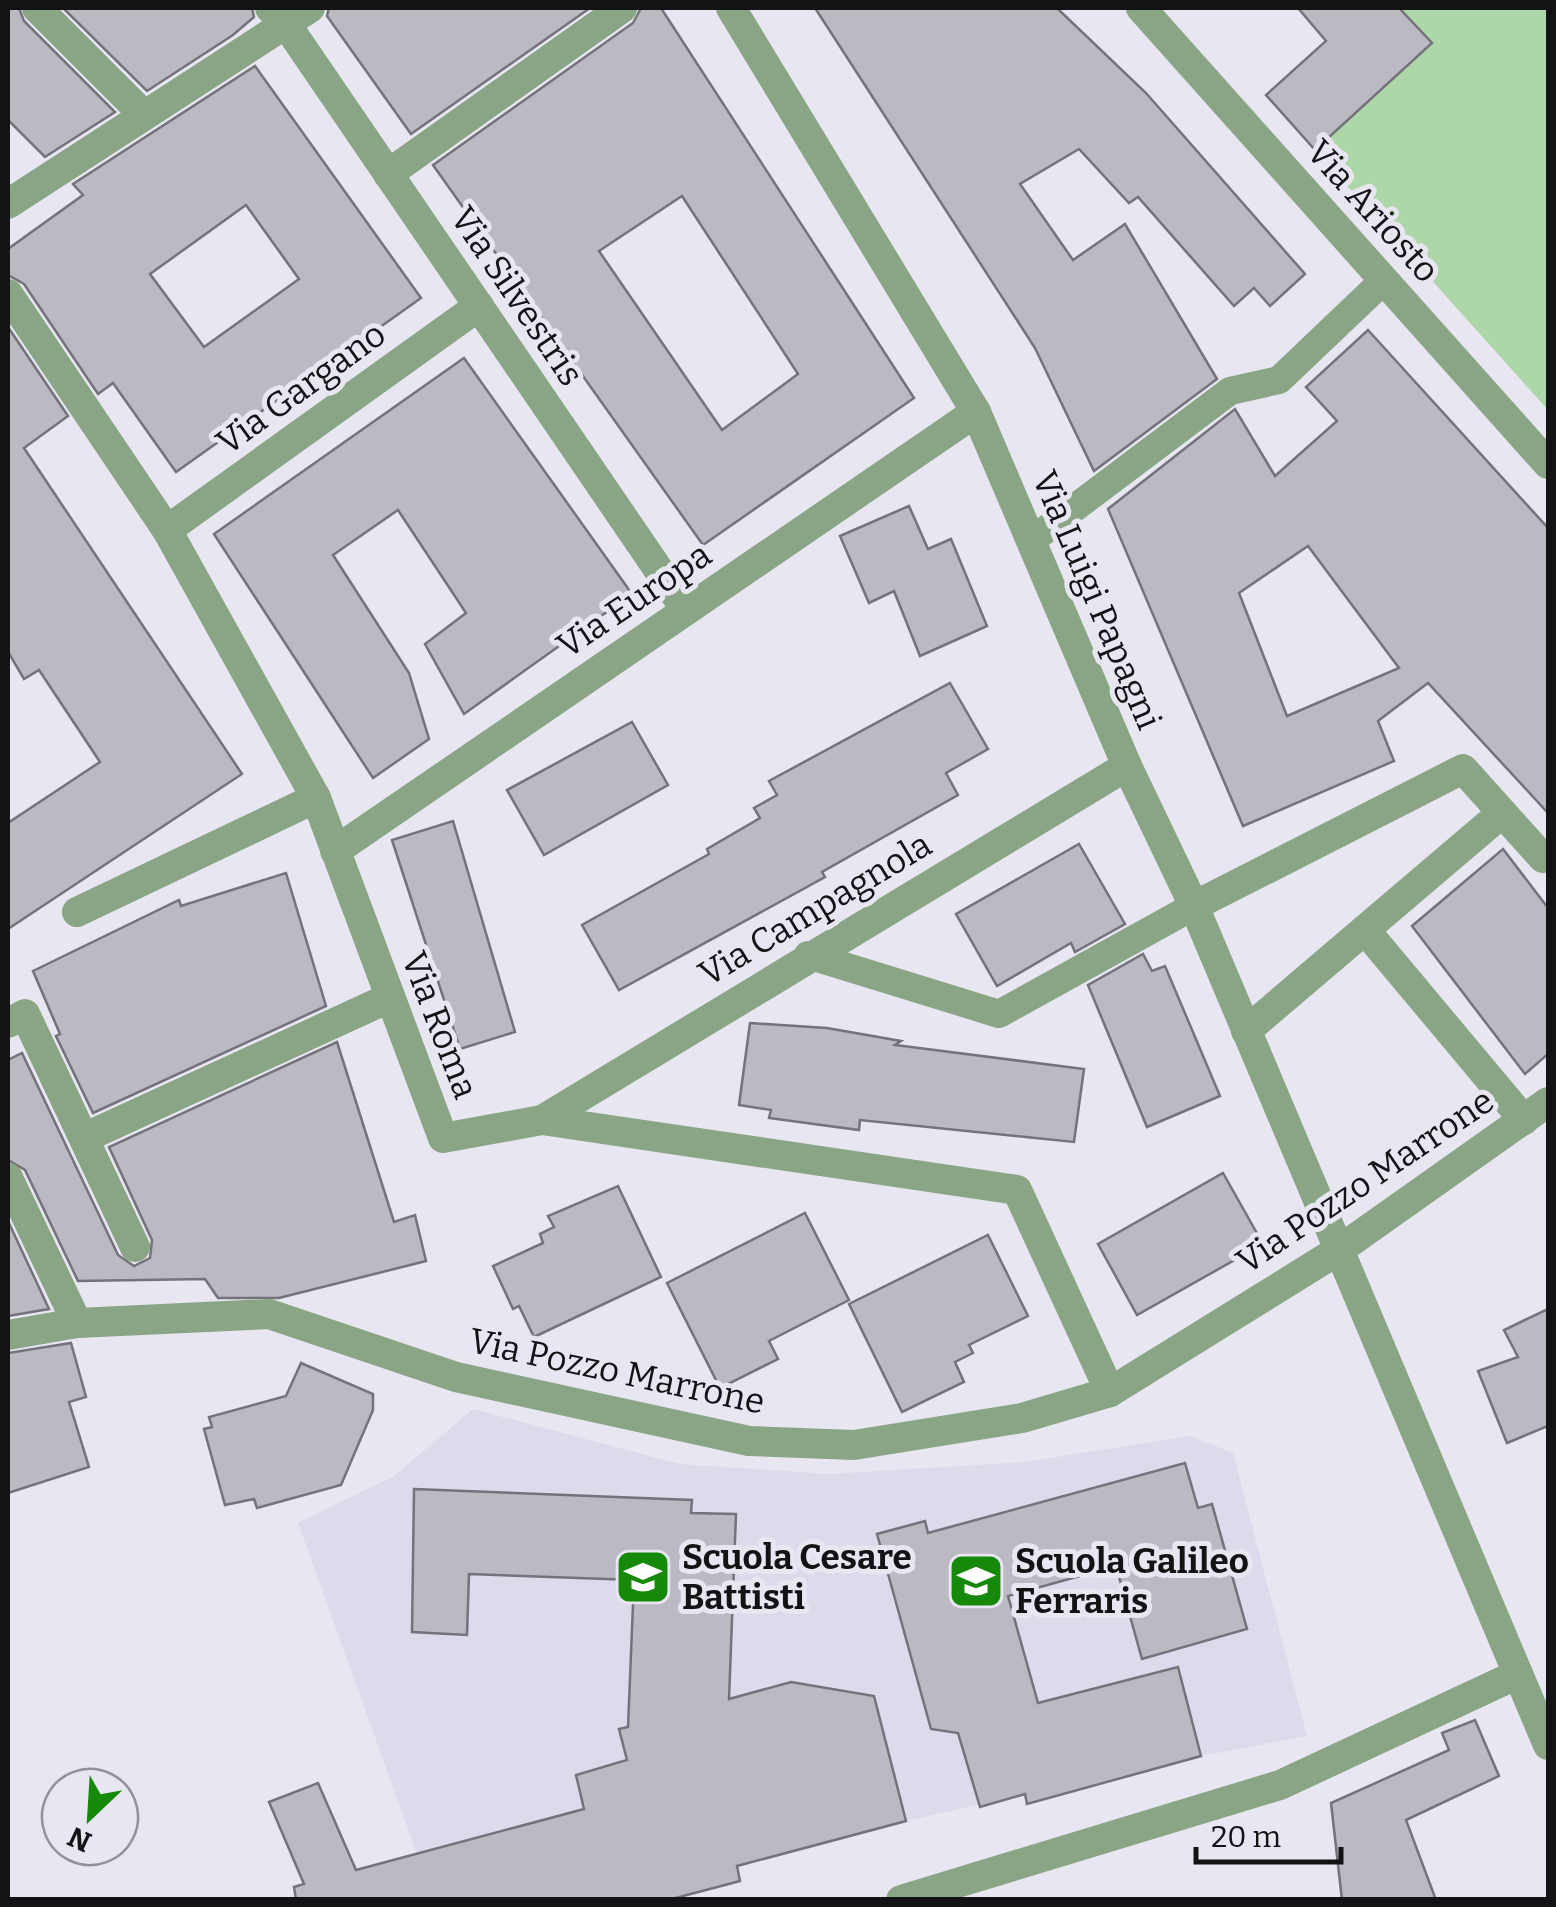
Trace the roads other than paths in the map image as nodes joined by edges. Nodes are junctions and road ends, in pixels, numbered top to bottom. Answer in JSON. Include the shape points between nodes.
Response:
{"nodes":[{"id":1,"x":37,"y":8,"type":"edge"},
{"id":2,"x":622,"y":8,"type":"edge"},
{"id":3,"x":731,"y":8,"type":"edge"},
{"id":4,"x":1141,"y":8,"type":"edge"},
{"id":5,"x":289,"y":13,"type":"edge"},
{"id":6,"x":144,"y":114,"type":"junction"},
{"id":7,"x":8,"y":167,"type":"edge"},
{"id":8,"x":388,"y":174,"type":"junction"},
{"id":9,"x":18,"y":197,"type":"edge"},
{"id":10,"x":1384,"y":280,"type":"junction"},
{"id":11,"x":8,"y":294,"type":"edge"},
{"id":12,"x":479,"y":306,"type":"junction"},
{"id":13,"x":976,"y":412,"type":"junction"},
{"id":14,"x":1548,"y":464,"type":"edge"},
{"id":15,"x":168,"y":530,"type":"junction"},
{"id":16,"x":1032,"y":540,"type":"junction"},
{"id":17,"x":686,"y":610,"type":"junction"},
{"id":18,"x":1128,"y":766,"type":"junction"},
{"id":19,"x":316,"y":798,"type":"junction"},
{"id":20,"x":1502,"y":813,"type":"junction"},
{"id":21,"x":335,"y":851,"type":"junction"},
{"id":22,"x":1547,"y":858,"type":"edge"},
{"id":23,"x":1194,"y":906,"type":"junction"},
{"id":24,"x":77,"y":912,"type":"dead end"},
{"id":25,"x":1366,"y":930,"type":"junction"},
{"id":26,"x":808,"y":955,"type":"junction"},
{"id":27,"x":389,"y":998,"type":"junction"},
{"id":28,"x":8,"y":1023,"type":"edge"},
{"id":29,"x":1246,"y":1031,"type":"junction"},
{"id":30,"x":1536,"y":1111,"type":"edge"},
{"id":31,"x":542,"y":1120,"type":"junction"},
{"id":32,"x":86,"y":1137,"type":"junction"},
{"id":33,"x":8,"y":1178,"type":"edge"},
{"id":34,"x":135,"y":1247,"type":"dead end"},
{"id":35,"x":1339,"y":1250,"type":"junction"},
{"id":36,"x":76,"y":1323,"type":"junction"},
{"id":37,"x":8,"y":1335,"type":"edge"},
{"id":38,"x":1110,"y":1392,"type":"junction"},
{"id":39,"x":1518,"y":1674,"type":"junction"},
{"id":40,"x":1548,"y":1745,"type":"edge"},
{"id":41,"x":901,"y":1900,"type":"edge"}],
"edges":[{"from":1,"to":6,"type":"street"},
{"from":2,"to":8,"type":"street"},
{"from":3,"to":13,"type":"street","name":"Via Luigi Papagni"},
{"from":4,"to":10,"type":"street","name":"Via Ariosto"},
{"from":5,"to":6,"type":"street"},
{"from":5,"to":8,"type":"street","name":"Via Silvestris"},
{"from":6,"to":9,"type":"street"},
{"from":7,"to":9,"type":"street"},
{"from":8,"to":12,"type":"street","name":"Via Silvestris"},
{"from":10,"to":14,"type":"street","name":"Via Ariosto"},
{"from":10,"to":16,"type":"lane","via":[[1278,380],[1230,391]]},
{"from":11,"to":15,"type":"street","name":"Via Roma"},
{"from":12,"to":15,"type":"street","name":"Via Gargano"},
{"from":12,"to":17,"type":"street","name":"Via Silvestris"},
{"from":13,"to":16,"type":"street","name":"Via Luigi Papagni"},
{"from":13,"to":17,"type":"street","name":"Via Europa"},
{"from":15,"to":19,"type":"street","name":"Via Roma"},
{"from":16,"to":18,"type":"street","name":"Via Luigi Papagni"},
{"from":17,"to":21,"type":"street","name":"Via Europa"},
{"from":18,"to":23,"type":"street","name":"Via Luigi Papagni"},
{"from":18,"to":26,"type":"street","name":"Via Campagnola"},
{"from":19,"to":21,"type":"street","name":"Via Roma"},
{"from":19,"to":24,"type":"street"},
{"from":20,"to":22,"type":"street"},
{"from":20,"to":23,"type":"street","via":[[1463,770]]},
{"from":20,"to":25,"type":"street"},
{"from":21,"to":27,"type":"street","name":"Via Roma"},
{"from":23,"to":26,"type":"lane","via":[[999,1014]]},
{"from":23,"to":29,"type":"street","name":"Via Luigi Papagni"},
{"from":25,"to":29,"type":"street"},
{"from":25,"to":30,"type":"street"},
{"from":26,"to":31,"type":"street","name":"Via Campagnola"},
{"from":27,"to":31,"type":"street","name":"Via Roma","via":[[443,1138]]},
{"from":27,"to":32,"type":"street"},
{"from":28,"to":32,"type":"street","via":[[25,1014]]},
{"from":29,"to":35,"type":"street","name":"Via Luigi Papagni"},
{"from":30,"to":35,"type":"street","name":"Via Pozzo Marrone"},
{"from":31,"to":38,"type":"street","name":"Via Roma","via":[[1017,1190]]},
{"from":32,"to":34,"type":"street"},
{"from":33,"to":36,"type":"street"},
{"from":35,"to":38,"type":"street","name":"Via Pozzo Marrone"},
{"from":35,"to":39,"type":"street","name":"Via Luigi Papagni"},
{"from":36,"to":37,"type":"street","name":"Via Pozzo Marrone"},
{"from":36,"to":38,"type":"street","name":"Via Pozzo Marrone","via":[[269,1314],[456,1377],[749,1441],[854,1445],[1022,1418]]},
{"from":39,"to":40,"type":"street","name":"Via Luigi Papagni"},
{"from":39,"to":41,"type":"street","via":[[1280,1785]]}]}
